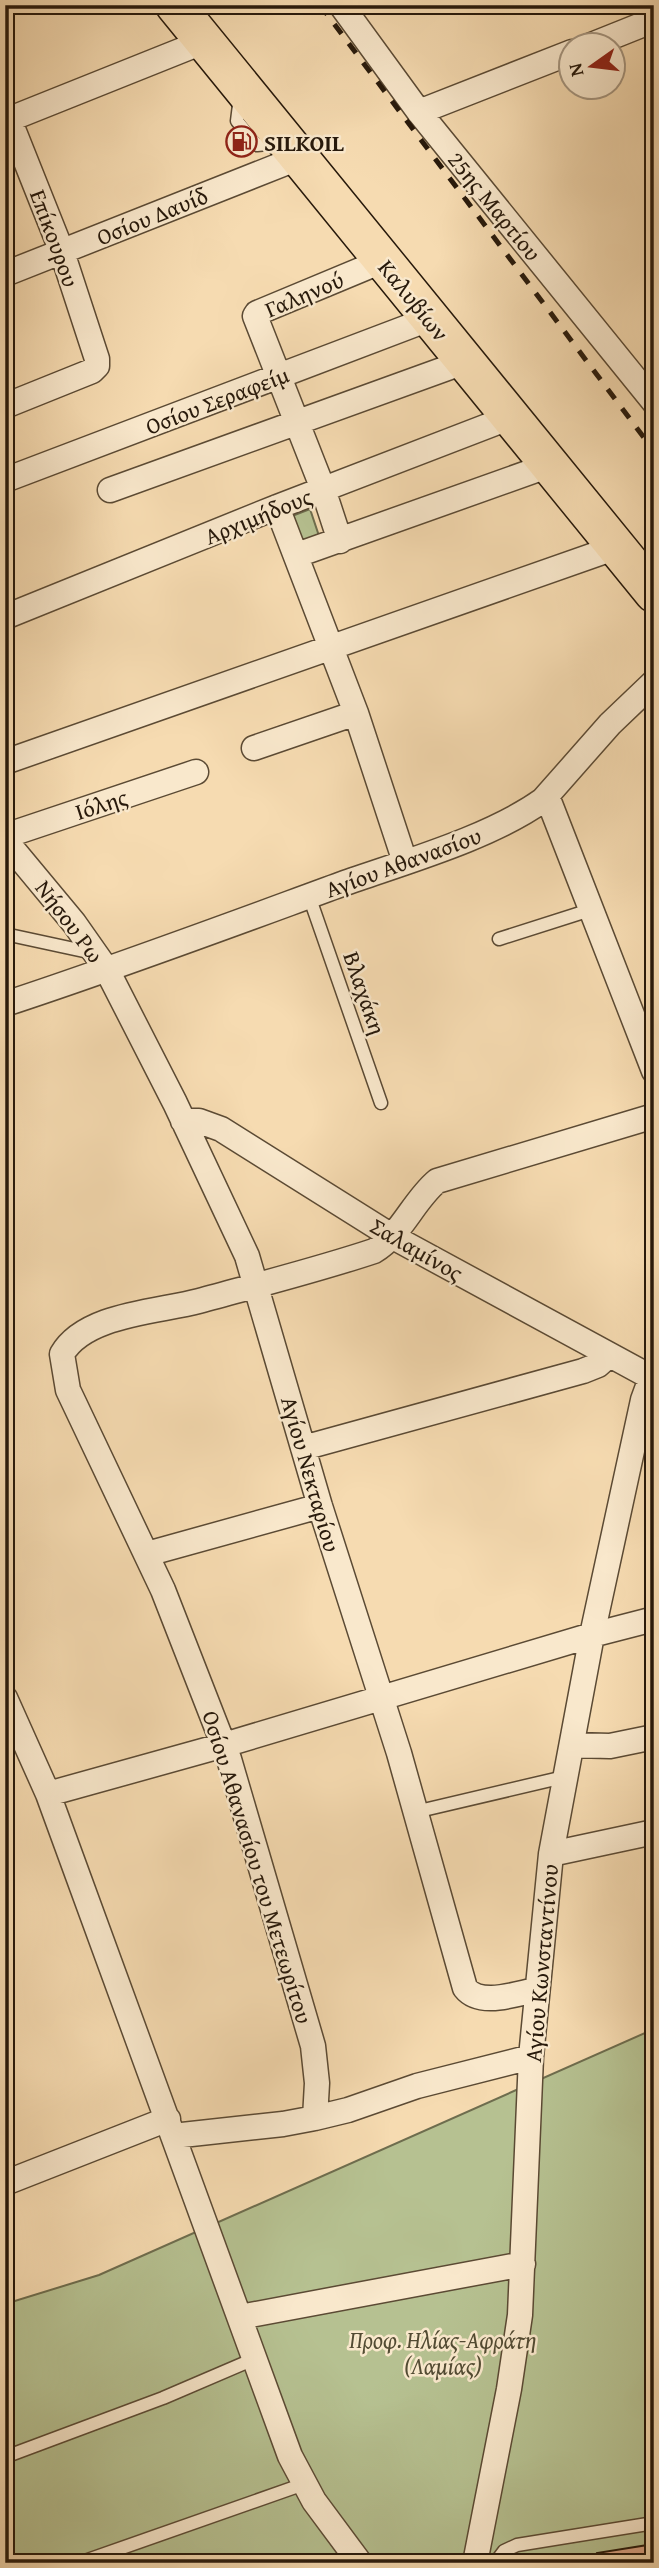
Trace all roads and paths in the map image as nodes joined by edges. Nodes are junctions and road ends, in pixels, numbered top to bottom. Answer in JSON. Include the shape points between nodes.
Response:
{"nodes":[{"id":1,"x":175,"y":5,"type":"edge"},
{"id":2,"x":341,"y":5,"type":"edge"},
{"id":3,"x":654,"y":20,"type":"edge"},
{"id":4,"x":624,"y":32,"type":"edge"},
{"id":5,"x":205,"y":41,"type":"junction"},
{"id":6,"x":558,"y":57,"type":"edge"},
{"id":7,"x":419,"y":112,"type":"junction"},
{"id":8,"x":7,"y":120,"type":"edge"},
{"id":9,"x":292,"y":150,"type":"junction"},
{"id":10,"x":62,"y":252,"type":"junction"},
{"id":11,"x":382,"y":261,"type":"junction"},
{"id":12,"x":5,"y":274,"type":"edge"},
{"id":13,"x":429,"y":319,"type":"junction"},
{"id":14,"x":464,"y":362,"type":"junction"},
{"id":15,"x":279,"y":377,"type":"junction"},
{"id":16,"x":654,"y":402,"type":"edge"},
{"id":17,"x":5,"y":405,"type":"edge"},
{"id":18,"x":511,"y":417,"type":"junction"},
{"id":19,"x":297,"y":422,"type":"junction"},
{"id":20,"x":550,"y":465,"type":"junction"},
{"id":21,"x":5,"y":480,"type":"edge"},
{"id":22,"x":323,"y":489,"type":"junction"},
{"id":23,"x":110,"y":491,"type":"dead end"},
{"id":24,"x":277,"y":508,"type":"junction"},
{"id":25,"x":340,"y":541,"type":"junction"},
{"id":26,"x":617,"y":547,"type":"junction"},
{"id":27,"x":297,"y":555,"type":"junction"},
{"id":28,"x":654,"y":593,"type":"edge"},
{"id":29,"x":5,"y":617,"type":"edge"},
{"id":30,"x":331,"y":647,"type":"junction"},
{"id":31,"x":654,"y":682,"type":"edge"},
{"id":32,"x":356,"y":713,"type":"junction"},
{"id":33,"x":254,"y":748,"type":"dead end"},
{"id":34,"x":5,"y":762,"type":"edge"},
{"id":35,"x":196,"y":772,"type":"dead end"},
{"id":36,"x":547,"y":796,"type":"junction"},
{"id":37,"x":5,"y":838,"type":"edge"},
{"id":38,"x":405,"y":862,"type":"junction"},
{"id":39,"x":309,"y":896,"type":"junction"},
{"id":40,"x":590,"y":910,"type":"junction"},
{"id":41,"x":5,"y":934,"type":"edge"},
{"id":42,"x":499,"y":939,"type":"dead end"},
{"id":43,"x":102,"y":962,"type":"junction"},
{"id":44,"x":5,"y":1004,"type":"edge"},
{"id":45,"x":654,"y":1072,"type":"edge"},
{"id":46,"x":381,"y":1103,"type":"dead end"},
{"id":47,"x":654,"y":1116,"type":"edge"},
{"id":48,"x":183,"y":1121,"type":"junction"},
{"id":49,"x":393,"y":1237,"type":"junction"},
{"id":50,"x":257,"y":1284,"type":"junction"},
{"id":51,"x":608,"y":1356,"type":"junction"},
{"id":52,"x":653,"y":1376,"type":"edge"},
{"id":53,"x":303,"y":1448,"type":"junction"},
{"id":54,"x":320,"y":1506,"type":"junction"},
{"id":55,"x":147,"y":1554,"type":"junction"},
{"id":56,"x":654,"y":1619,"type":"edge"},
{"id":57,"x":592,"y":1635,"type":"junction"},
{"id":58,"x":381,"y":1697,"type":"junction"},
{"id":59,"x":5,"y":1699,"type":"edge"},
{"id":60,"x":654,"y":1737,"type":"edge"},
{"id":61,"x":224,"y":1745,"type":"junction"},
{"id":62,"x":572,"y":1745,"type":"junction"},
{"id":63,"x":564,"y":1777,"type":"junction"},
{"id":64,"x":48,"y":1794,"type":"junction"},
{"id":65,"x":415,"y":1812,"type":"junction"},
{"id":66,"x":654,"y":1832,"type":"edge"},
{"id":67,"x":551,"y":1854,"type":"junction"},
{"id":68,"x":536,"y":1990,"type":"junction"},
{"id":69,"x":531,"y":2057,"type":"junction"},
{"id":70,"x":315,"y":2118,"type":"junction"},
{"id":71,"x":170,"y":2128,"type":"junction"},
{"id":72,"x":5,"y":2183,"type":"edge"},
{"id":73,"x":523,"y":2264,"type":"junction"},
{"id":74,"x":240,"y":2317,"type":"junction"},
{"id":75,"x":254,"y":2359,"type":"junction"},
{"id":76,"x":5,"y":2457,"type":"edge"},
{"id":77,"x":304,"y":2484,"type":"junction"},
{"id":78,"x":654,"y":2523,"type":"edge"},
{"id":79,"x":79,"y":2563,"type":"edge"},
{"id":80,"x":360,"y":2563,"type":"edge"},
{"id":81,"x":475,"y":2563,"type":"edge"},
{"id":82,"x":495,"y":2563,"type":"edge"}],
"edges":[{"from":1,"to":5,"type":"main road","name":"Καλυβίων"},
{"from":2,"to":7,"type":"street","name":"25ης Μαρτίου"},
{"from":3,"to":4,"type":"street"},
{"from":5,"to":8,"type":"street"},
{"from":5,"to":9,"type":"main road","name":"Καλυβίων"},
{"from":6,"to":7,"type":"street"},
{"from":7,"to":16,"type":"street","name":"25ης Μαρτίου"},
{"from":8,"to":10,"type":"street","name":"Επίκουρου"},
{"from":9,"to":10,"type":"street","name":"Οσίου Δαυίδ"},
{"from":9,"to":11,"type":"main road","name":"Καλυβίων"},
{"from":10,"to":12,"type":"street","name":"Οσίου Δαυίδ"},
{"from":10,"to":17,"type":"street","name":"Επίκουρου","via":[[97,366]]},
{"from":11,"to":13,"type":"main road","name":"Καλυβίων"},
{"from":11,"to":15,"type":"street","name":"Γαληνού","via":[[257,313]]},
{"from":13,"to":14,"type":"main road","name":"Καλυβίων"},
{"from":13,"to":15,"type":"street","name":"Οσίου Σεραφείμ"},
{"from":14,"to":18,"type":"main road","name":"Καλυβίων"},
{"from":14,"to":19,"type":"street"},
{"from":15,"to":19,"type":"street","name":"Γαληνού"},
{"from":15,"to":21,"type":"street","name":"Οσίου Σεραφείμ"},
{"from":18,"to":20,"type":"main road","name":"Καλυβίων"},
{"from":18,"to":22,"type":"street","name":"Αρχιμήδους"},
{"from":19,"to":22,"type":"street","name":"Γαληνού"},
{"from":19,"to":23,"type":"street"},
{"from":20,"to":25,"type":"street"},
{"from":20,"to":26,"type":"main road","name":"Καλυβίων"},
{"from":22,"to":24,"type":"street","name":"Αρχιμήδους"},
{"from":22,"to":25,"type":"street","name":"Γαληνού"},
{"from":24,"to":27,"type":"street"},
{"from":24,"to":29,"type":"street","name":"Αρχιμήδους"},
{"from":25,"to":27,"type":"street"},
{"from":26,"to":28,"type":"main road","name":"Καλυβίων"},
{"from":26,"to":30,"type":"street"},
{"from":27,"to":30,"type":"street"},
{"from":30,"to":32,"type":"street"},
{"from":30,"to":34,"type":"street"},
{"from":31,"to":36,"type":"street","name":"Αγίου Αθανασίου"},
{"from":32,"to":33,"type":"street"},
{"from":32,"to":38,"type":"street"},
{"from":35,"to":37,"type":"street","name":"Ιόλης"},
{"from":36,"to":38,"type":"street","name":"Αγίου Αθανασίου","via":[[486,831]]},
{"from":36,"to":40,"type":"street"},
{"from":37,"to":43,"type":"street","name":"Νήσου Ρω"},
{"from":38,"to":39,"type":"street","name":"Αγίου Αθανασίου"},
{"from":39,"to":43,"type":"street","name":"Αγίου Αθανασίου"},
{"from":39,"to":46,"type":"lane","name":"Βλαχάκη"},
{"from":40,"to":42,"type":"lane"},
{"from":40,"to":45,"type":"street"},
{"from":41,"to":43,"type":"lane"},
{"from":43,"to":44,"type":"street","name":"Αγίου Αθανασίου"},
{"from":43,"to":48,"type":"street","name":"Αγίου Νεκταρίου"},
{"from":47,"to":49,"type":"street","via":[[437,1181]]},
{"from":48,"to":49,"type":"street","name":"Σαλαμίνος","via":[[221,1129]]},
{"from":48,"to":50,"type":"street","name":"Αγίου Νεκταρίου"},
{"from":49,"to":50,"type":"street","via":[[374,1251]]},
{"from":49,"to":51,"type":"street","name":"Σαλαμίνος"},
{"from":50,"to":53,"type":"street","name":"Αγίου Νεκταρίου"},
{"from":50,"to":55,"type":"street","name":"Οσίου Αθανασίου του Μετεωρίτου","via":[[122,1317],[81,1336],[63,1352],[68,1390]]},
{"from":51,"to":52,"type":"street","name":"Σαλαμίνος"},
{"from":51,"to":53,"type":"street","via":[[583,1371]]},
{"from":52,"to":57,"type":"street","name":"Αγίου Κωνσταντίνου","via":[[643,1400]]},
{"from":53,"to":54,"type":"street","name":"Αγίου Νεκταρίου"},
{"from":54,"to":55,"type":"street"},
{"from":54,"to":58,"type":"street","name":"Αγίου Νεκταρίου"},
{"from":55,"to":61,"type":"street","name":"Οσίου Αθανασίου του Μετεωρίτου"},
{"from":56,"to":57,"type":"street"},
{"from":57,"to":58,"type":"street"},
{"from":57,"to":62,"type":"street","name":"Αγίου Κωνσταντίνου"},
{"from":58,"to":61,"type":"street"},
{"from":58,"to":65,"type":"street","name":"Αγίου Νεκταρίου"},
{"from":59,"to":64,"type":"street"},
{"from":60,"to":62,"type":"street","via":[[610,1746]]},
{"from":61,"to":64,"type":"street"},
{"from":61,"to":70,"type":"street","name":"Οσίου Αθανασίου του Μετεωρίτου","via":[[313,2046]]},
{"from":62,"to":63,"type":"street","name":"Αγίου Κωνσταντίνου"},
{"from":63,"to":65,"type":"lane"},
{"from":63,"to":67,"type":"street","name":"Αγίου Κωνσταντίνου"},
{"from":64,"to":71,"type":"street"},
{"from":65,"to":68,"type":"street","name":"Αγίου Νεκταρίου","via":[[465,1989],[470,1995],[489,1998]]},
{"from":66,"to":67,"type":"street"},
{"from":67,"to":68,"type":"street","name":"Αγίου Κωνσταντίνου"},
{"from":68,"to":69,"type":"street","name":"Αγίου Κωνσταντίνου"},
{"from":69,"to":70,"type":"street"},
{"from":69,"to":73,"type":"street","name":"Αγίου Κωνσταντίνου"},
{"from":70,"to":71,"type":"street","via":[[272,2126]]},
{"from":71,"to":72,"type":"street"},
{"from":71,"to":74,"type":"street"},
{"from":73,"to":74,"type":"street"},
{"from":73,"to":81,"type":"street","name":"Αγίου Κωνσταντίνου","via":[[517,2347]]},
{"from":74,"to":75,"type":"street"},
{"from":75,"to":76,"type":"lane"},
{"from":75,"to":77,"type":"street"},
{"from":77,"to":79,"type":"lane"},
{"from":77,"to":80,"type":"street"},
{"from":78,"to":82,"type":"lane","via":[[517,2546],[504,2551]]}]}
